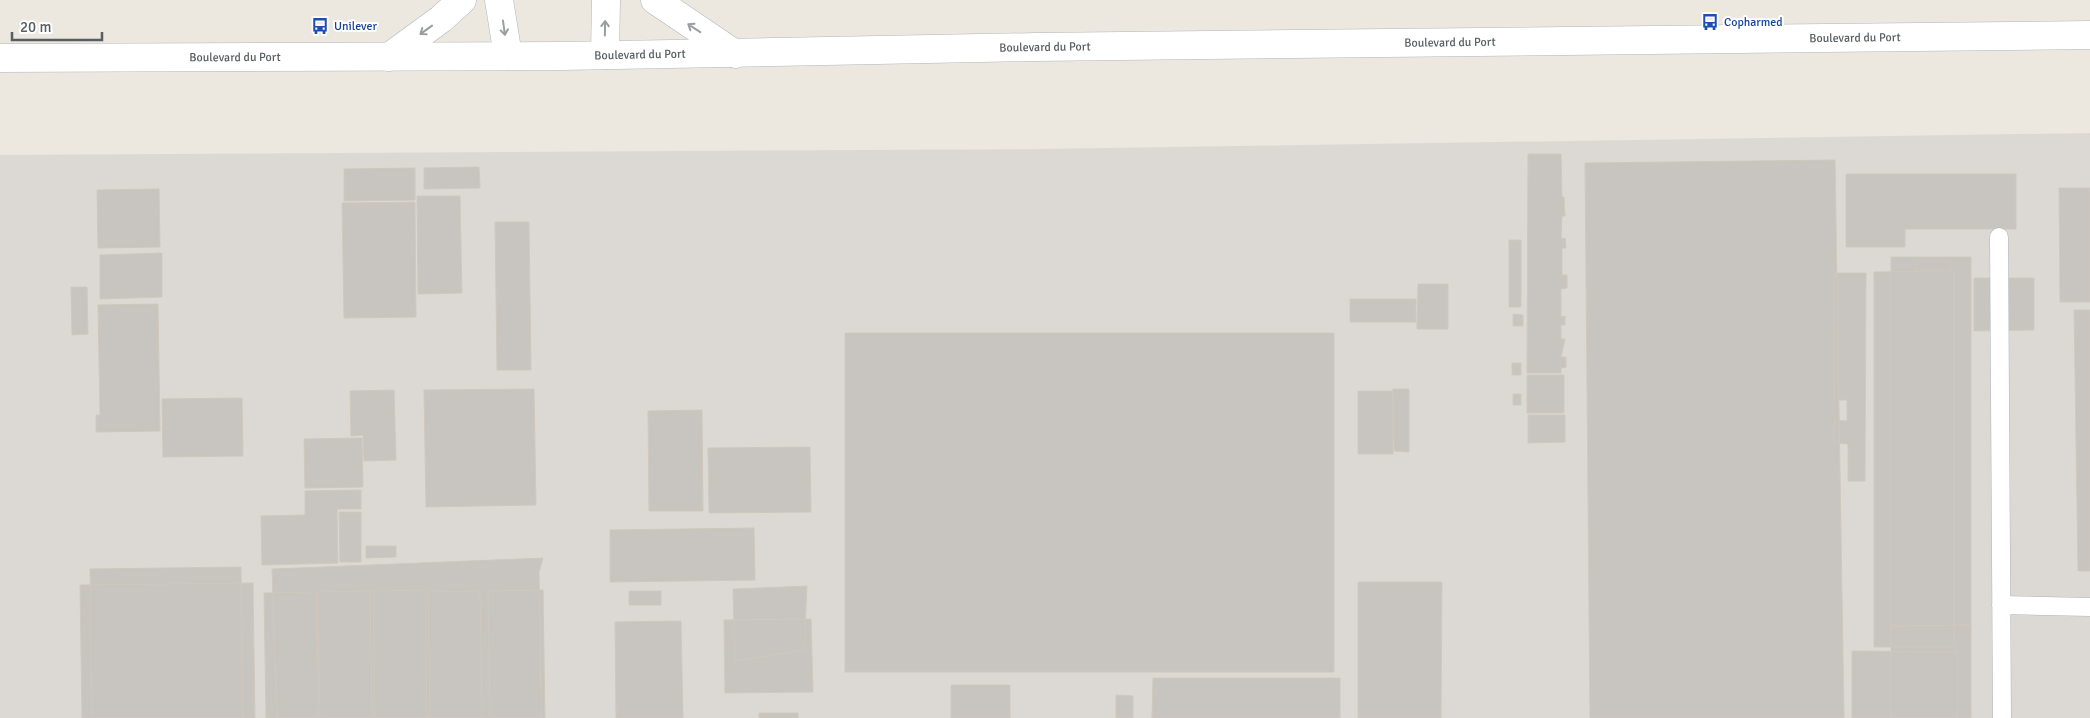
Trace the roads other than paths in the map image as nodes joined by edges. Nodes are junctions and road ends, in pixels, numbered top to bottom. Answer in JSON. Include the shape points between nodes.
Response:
{"nodes":[{"id":1,"x":462,"y":0,"type":"edge"},
{"id":2,"x":499,"y":0,"type":"edge"},
{"id":3,"x":606,"y":0,"type":"edge"},
{"id":4,"x":655,"y":0,"type":"edge"},
{"id":5,"x":2090,"y":35,"type":"edge"},
{"id":6,"x":735,"y":54,"type":"junction"},
{"id":7,"x":605,"y":55,"type":"junction"},
{"id":8,"x":508,"y":56,"type":"junction"},
{"id":9,"x":388,"y":57,"type":"junction"},
{"id":10,"x":0,"y":58,"type":"edge"},
{"id":11,"x":1999,"y":237,"type":"dead end"},
{"id":12,"x":2001,"y":605,"type":"junction"},
{"id":13,"x":2090,"y":607,"type":"edge"},
{"id":14,"x":2002,"y":718,"type":"edge"}],
"edges":[{"from":1,"to":9,"type":"main road","one_way":true},
{"from":2,"to":8,"type":"main road","one_way":true},
{"from":7,"to":3,"type":"main road","one_way":true},
{"from":6,"to":4,"type":"main road","one_way":true},
{"from":5,"to":6,"type":"main road","name":"Boulevard du Port","via":[[1036,47]]},
{"from":6,"to":7,"type":"main road","name":"Boulevard du Port"},
{"from":7,"to":8,"type":"main road","name":"Boulevard du Port"},
{"from":8,"to":9,"type":"main road","name":"Boulevard du Port"},
{"from":9,"to":10,"type":"main road","name":"Boulevard du Port"},
{"from":11,"to":12,"type":"lane"},
{"from":12,"to":13,"type":"lane"},
{"from":12,"to":14,"type":"lane"}]}
